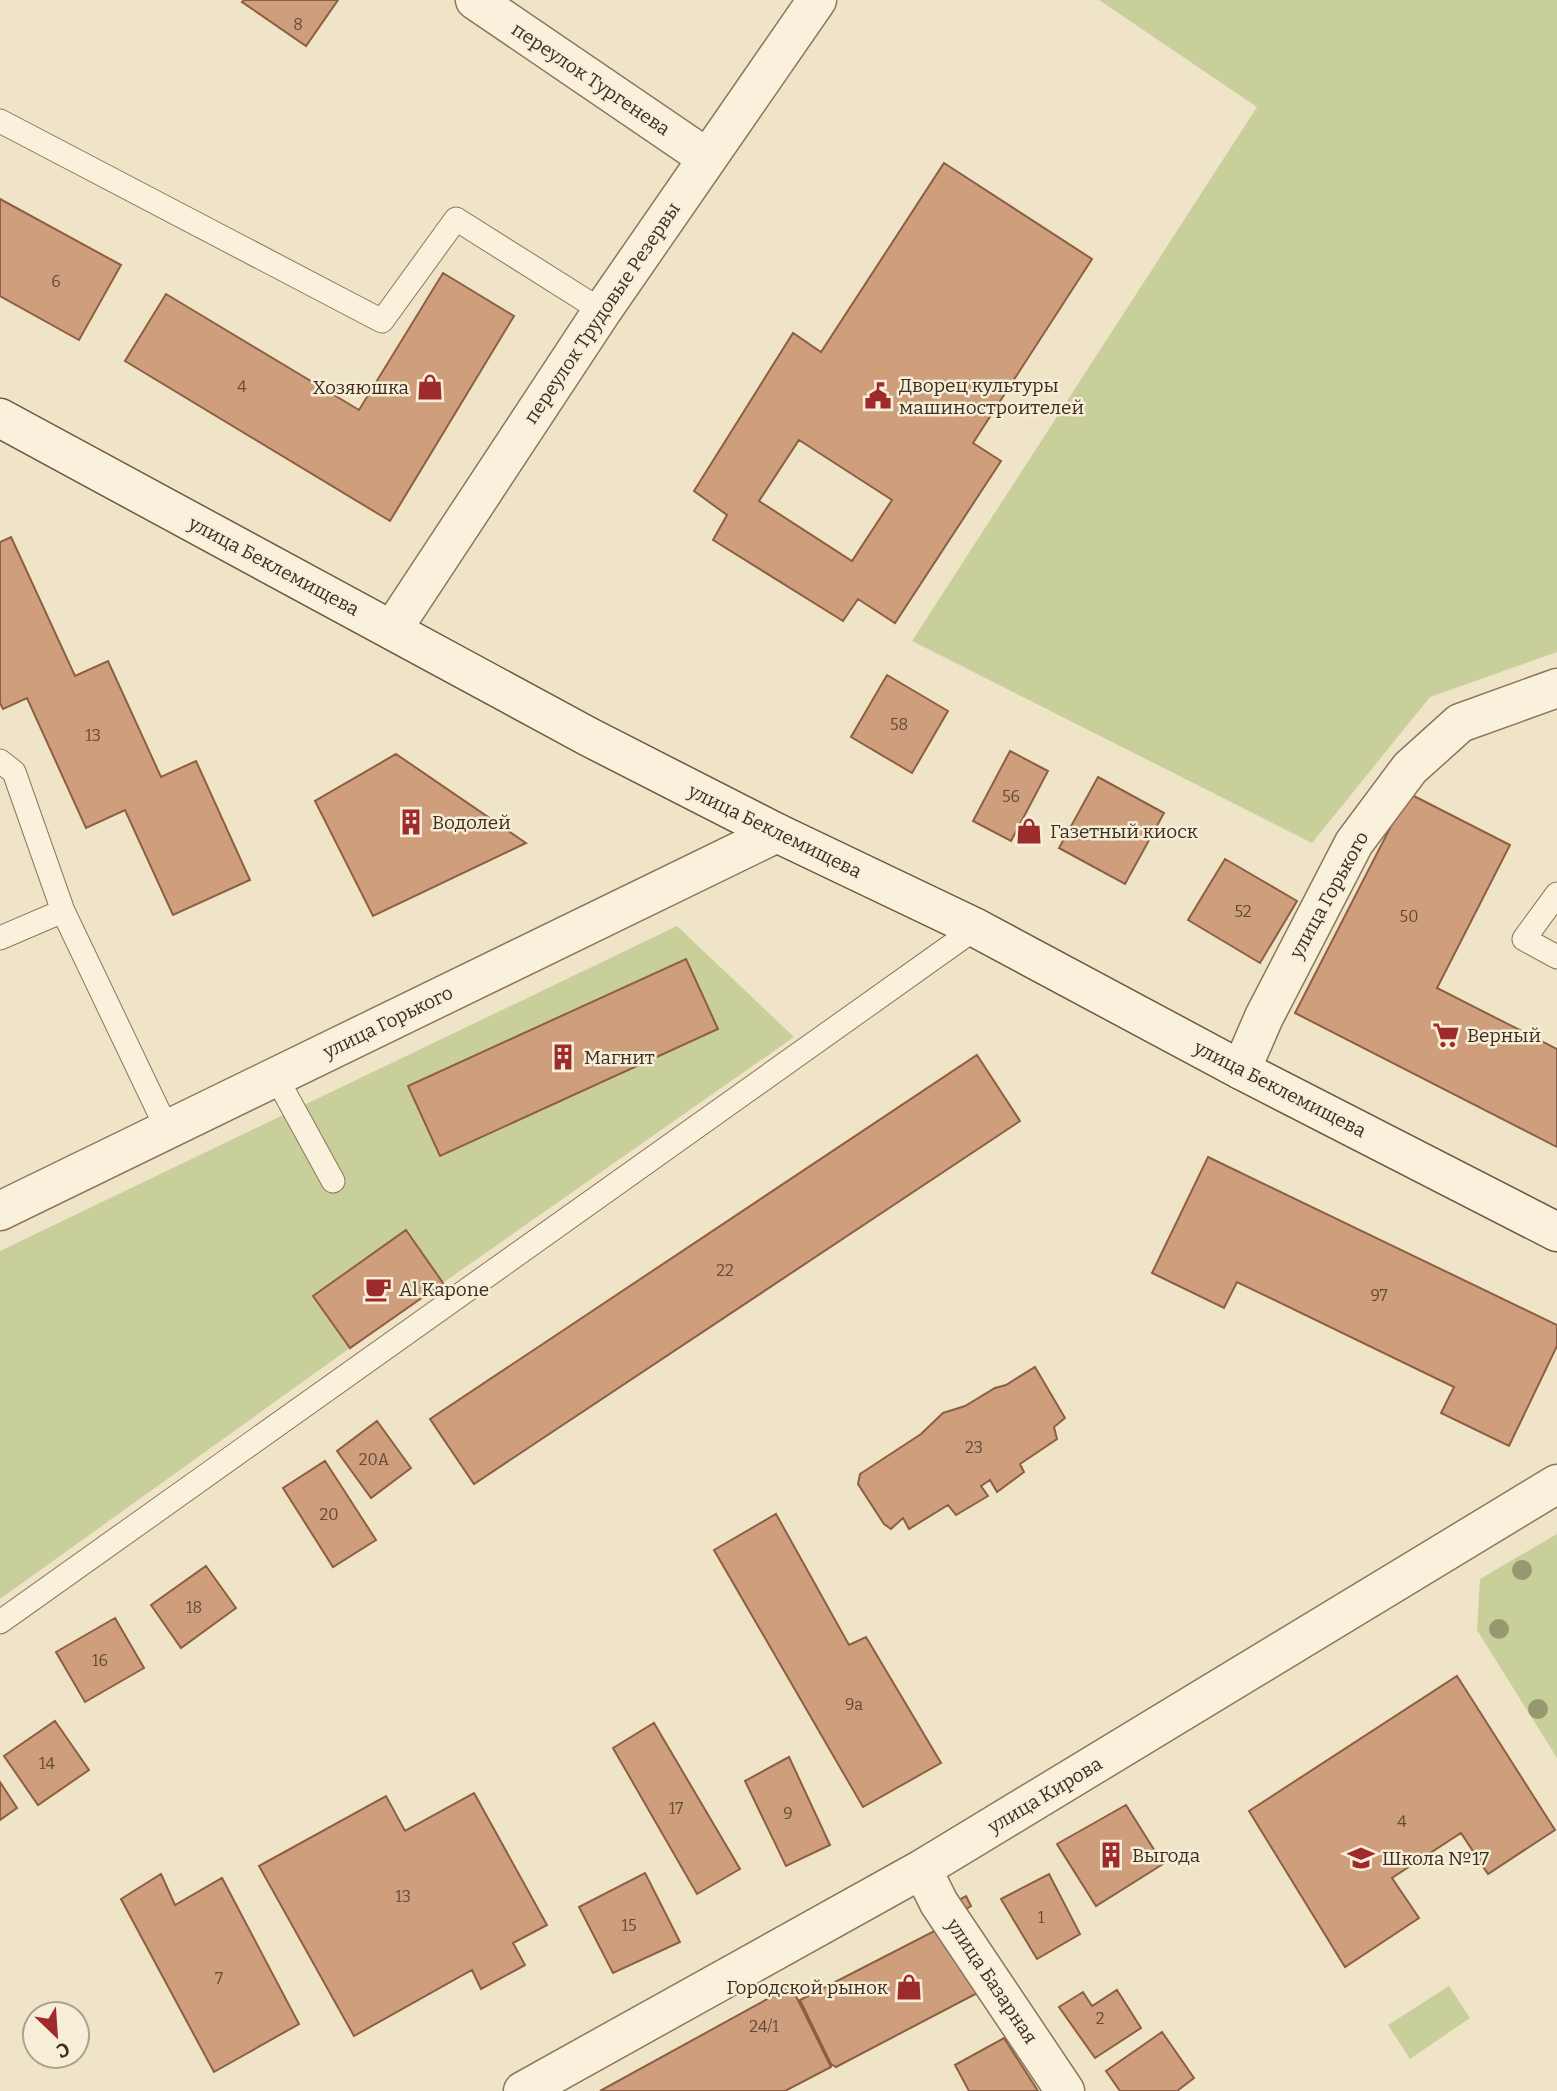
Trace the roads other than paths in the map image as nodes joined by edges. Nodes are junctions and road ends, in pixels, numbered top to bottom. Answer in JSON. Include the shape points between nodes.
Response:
{"nodes":[{"id":1,"x":475,"y":0,"type":"edge"},
{"id":2,"x":817,"y":0,"type":"edge"},
{"id":3,"x":0,"y":121,"type":"edge"},
{"id":4,"x":707,"y":158,"type":"junction"},
{"id":5,"x":602,"y":311,"type":"junction"},
{"id":6,"x":0,"y":418,"type":"edge"},
{"id":7,"x":392,"y":630,"type":"junction"},
{"id":8,"x":1557,"y":688,"type":"edge"},
{"id":9,"x":0,"y":761,"type":"edge"},
{"id":10,"x":777,"y":833,"type":"junction"},
{"id":11,"x":1557,"y":894,"type":"edge"},
{"id":12,"x":63,"y":911,"type":"junction"},
{"id":13,"x":976,"y":928,"type":"junction"},
{"id":14,"x":0,"y":938,"type":"edge"},
{"id":15,"x":1557,"y":957,"type":"edge"},
{"id":16,"x":1241,"y":1070,"type":"junction"},
{"id":17,"x":276,"y":1077,"type":"junction"},
{"id":18,"x":167,"y":1129,"type":"junction"},
{"id":19,"x":333,"y":1181,"type":"dead end"},
{"id":20,"x":0,"y":1211,"type":"edge"},
{"id":21,"x":1557,"y":1232,"type":"edge"},
{"id":22,"x":1557,"y":1484,"type":"edge"},
{"id":23,"x":0,"y":1622,"type":"edge"},
{"id":24,"x":922,"y":1870,"type":"junction"},
{"id":25,"x":523,"y":2091,"type":"edge"},
{"id":26,"x":1065,"y":2091,"type":"edge"}],
"edges":[{"from":1,"to":4,"type":"street","name":"переулок Тургенева"},
{"from":2,"to":4,"type":"street","name":"переулок Трудовые Резервы"},
{"from":3,"to":5,"type":"lane","via":[[382,321],[456,219]]},
{"from":4,"to":5,"type":"street","name":"переулок Трудовые Резервы"},
{"from":5,"to":7,"type":"street","name":"переулок Трудовые Резервы"},
{"from":6,"to":7,"type":"street","name":"улица Беклемищева"},
{"from":7,"to":10,"type":"street","name":"улица Беклемищева"},
{"from":8,"to":16,"type":"street","name":"улица Горького","via":[[1460,723],[1410,768],[1354,843]]},
{"from":9,"to":12,"type":"lane","via":[[14,772]]},
{"from":10,"to":13,"type":"street","name":"улица Беклемищева"},
{"from":10,"to":17,"type":"street","name":"улица Горького"},
{"from":11,"to":15,"type":"lane","via":[[1524,939]]},
{"from":12,"to":14,"type":"lane"},
{"from":12,"to":18,"type":"lane"},
{"from":13,"to":16,"type":"street","name":"улица Беклемищева"},
{"from":13,"to":23,"type":"lane"},
{"from":16,"to":21,"type":"street","name":"улица Беклемищева"},
{"from":17,"to":18,"type":"street","name":"улица Горького"},
{"from":17,"to":19,"type":"lane"},
{"from":18,"to":20,"type":"street","name":"улица Горького"},
{"from":22,"to":24,"type":"street","name":"улица Кирова"},
{"from":24,"to":25,"type":"street","name":"улица Кирова"},
{"from":24,"to":26,"type":"street","name":"улица Базарная","via":[[939,1903]]}]}
